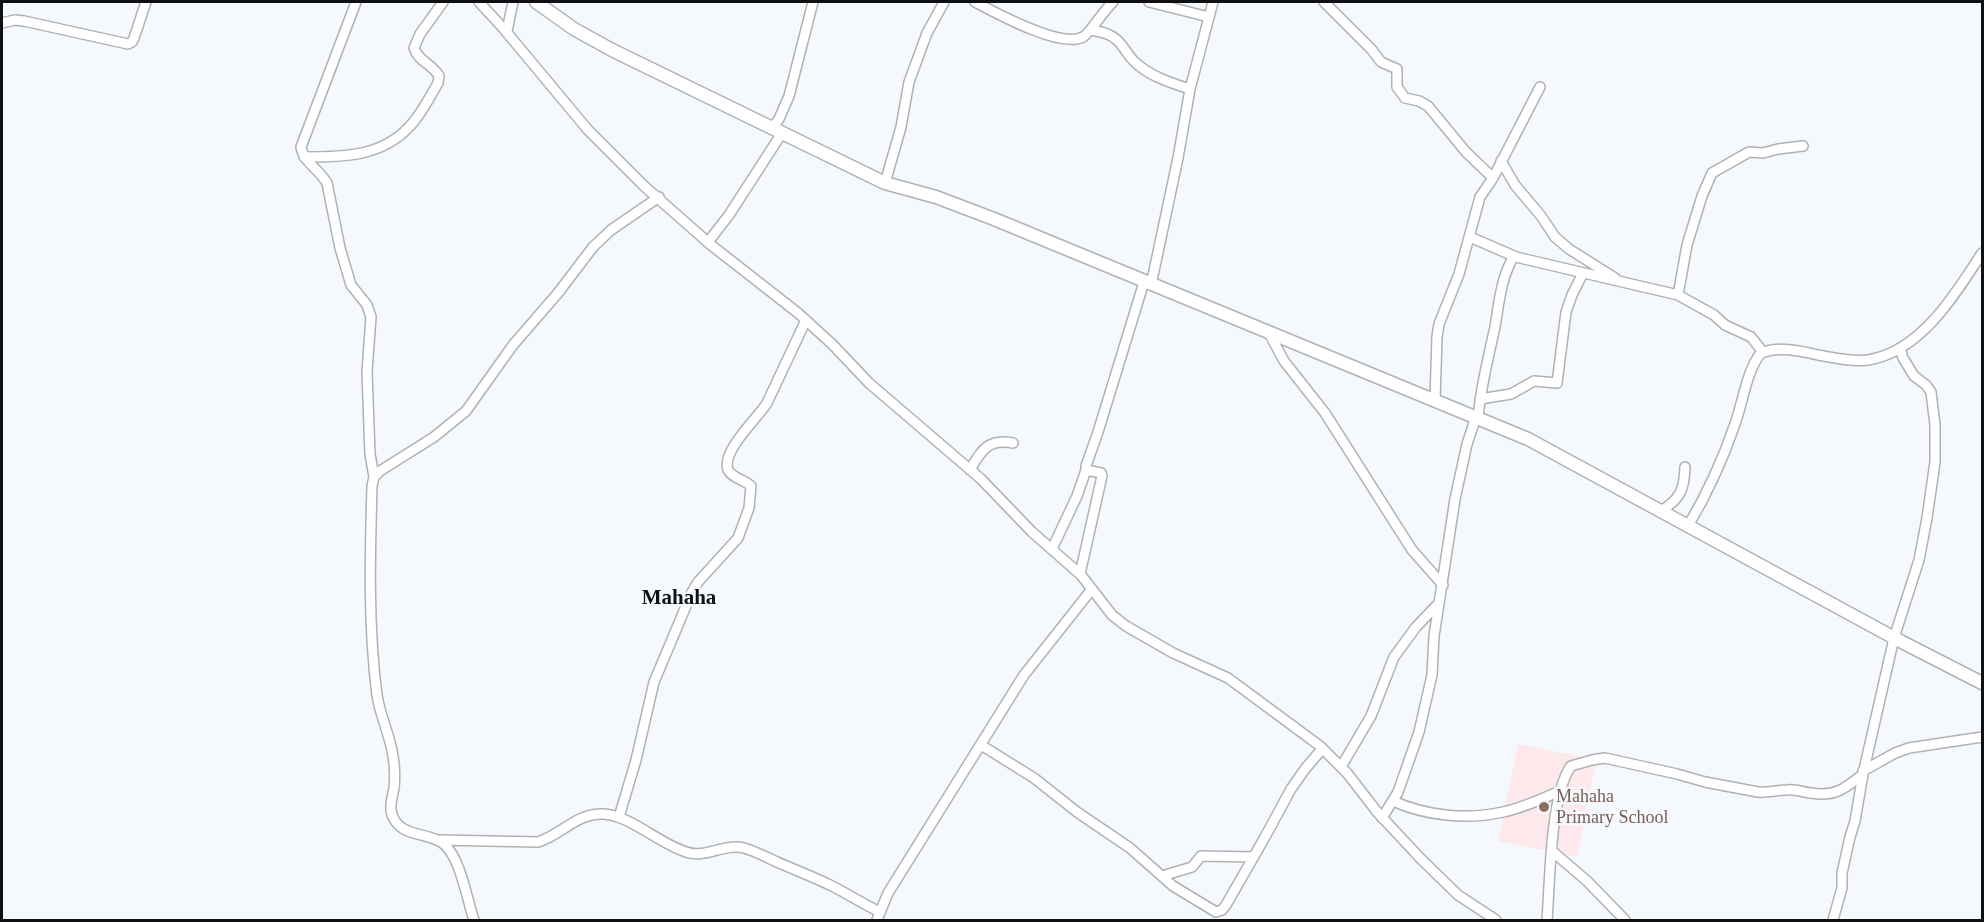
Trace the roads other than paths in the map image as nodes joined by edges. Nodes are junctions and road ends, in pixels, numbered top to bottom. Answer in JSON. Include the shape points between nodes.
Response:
{"nodes":[{"id":1,"x":146,"y":2,"type":"edge"},
{"id":2,"x":356,"y":2,"type":"edge"},
{"id":3,"x":443,"y":2,"type":"edge"},
{"id":4,"x":479,"y":2,"type":"edge"},
{"id":5,"x":513,"y":2,"type":"edge"},
{"id":6,"x":536,"y":2,"type":"edge"},
{"id":7,"x":813,"y":2,"type":"edge"},
{"id":8,"x":944,"y":2,"type":"edge"},
{"id":9,"x":975,"y":2,"type":"edge"},
{"id":10,"x":1113,"y":2,"type":"edge"},
{"id":11,"x":1149,"y":2,"type":"edge"},
{"id":12,"x":1213,"y":2,"type":"edge"},
{"id":13,"x":1324,"y":2,"type":"edge"},
{"id":14,"x":2,"y":16,"type":"edge"},
{"id":15,"x":1209,"y":17,"type":"junction"},
{"id":16,"x":15,"y":20,"type":"junction"},
{"id":17,"x":2,"y":23,"type":"edge"},
{"id":18,"x":1091,"y":30,"type":"junction"},
{"id":19,"x":507,"y":31,"type":"junction"},
{"id":20,"x":1540,"y":87,"type":"dead end"},
{"id":21,"x":1190,"y":89,"type":"junction"},
{"id":22,"x":777,"y":130,"type":"junction"},
{"id":23,"x":1803,"y":146,"type":"dead end"},
{"id":24,"x":304,"y":157,"type":"junction"},
{"id":25,"x":1501,"y":161,"type":"junction"},
{"id":26,"x":1493,"y":178,"type":"junction"},
{"id":27,"x":885,"y":183,"type":"junction"},
{"id":28,"x":659,"y":197,"type":"junction"},
{"id":29,"x":1470,"y":237,"type":"junction"},
{"id":30,"x":708,"y":242,"type":"junction"},
{"id":31,"x":1983,"y":253,"type":"edge"},
{"id":32,"x":1514,"y":256,"type":"junction"},
{"id":33,"x":1583,"y":273,"type":"junction"},
{"id":34,"x":1622,"y":282,"type":"junction"},
{"id":35,"x":1147,"y":283,"type":"junction"},
{"id":36,"x":1678,"y":296,"type":"junction"},
{"id":37,"x":806,"y":321,"type":"junction"},
{"id":38,"x":1269,"y":333,"type":"junction"},
{"id":39,"x":1900,"y":348,"type":"junction"},
{"id":40,"x":1763,"y":352,"type":"junction"},
{"id":41,"x":1435,"y":399,"type":"junction"},
{"id":42,"x":1480,"y":399,"type":"junction"},
{"id":43,"x":1477,"y":417,"type":"junction"},
{"id":44,"x":1013,"y":444,"type":"dead end"},
{"id":45,"x":1685,"y":467,"type":"dead end"},
{"id":46,"x":970,"y":470,"type":"junction"},
{"id":47,"x":1086,"y":471,"type":"junction"},
{"id":48,"x":374,"y":477,"type":"junction"},
{"id":49,"x":1661,"y":511,"type":"junction"},
{"id":50,"x":1688,"y":525,"type":"junction"},
{"id":51,"x":1052,"y":549,"type":"junction"},
{"id":52,"x":1080,"y":574,"type":"junction"},
{"id":53,"x":1443,"y":585,"type":"junction"},
{"id":54,"x":1092,"y":590,"type":"junction"},
{"id":55,"x":1440,"y":603,"type":"junction"},
{"id":56,"x":1894,"y":638,"type":"junction"},
{"id":57,"x":1983,"y":682,"type":"edge"},
{"id":58,"x":1983,"y":737,"type":"edge"},
{"id":59,"x":981,"y":745,"type":"junction"},
{"id":60,"x":1322,"y":749,"type":"junction"},
{"id":61,"x":1341,"y":767,"type":"junction"},
{"id":62,"x":1863,"y":773,"type":"junction"},
{"id":63,"x":1560,"y":791,"type":"junction"},
{"id":64,"x":1393,"y":801,"type":"junction"},
{"id":65,"x":620,"y":817,"type":"junction"},
{"id":66,"x":1382,"y":818,"type":"junction"},
{"id":67,"x":439,"y":840,"type":"junction"},
{"id":68,"x":1552,"y":851,"type":"junction"},
{"id":69,"x":1254,"y":857,"type":"junction"},
{"id":70,"x":1162,"y":876,"type":"junction"},
{"id":71,"x":878,"y":916,"type":"edge"},
{"id":72,"x":474,"y":921,"type":"edge"},
{"id":73,"x":1496,"y":921,"type":"edge"},
{"id":74,"x":1547,"y":921,"type":"edge"},
{"id":75,"x":1625,"y":921,"type":"edge"},
{"id":76,"x":1833,"y":921,"type":"edge"}],
"edges":[{"from":1,"to":16,"type":"street","via":[[136,33],[128,44]]},
{"from":2,"to":24,"type":"street","via":[[302,142]]},
{"from":3,"to":24,"type":"street","via":[[414,48],[439,76],[410,126],[384,147],[360,155]]},
{"from":4,"to":19,"type":"street"},
{"from":5,"to":19,"type":"street"},
{"from":6,"to":22,"type":"main road","via":[[574,30]]},
{"from":7,"to":22,"type":"street"},
{"from":8,"to":27,"type":"street","via":[[927,33],[909,82]]},
{"from":9,"to":18,"type":"street","via":[[1057,38],[1082,37]]},
{"from":10,"to":18,"type":"street"},
{"from":11,"to":15,"type":"street"},
{"from":12,"to":15,"type":"street"},
{"from":13,"to":26,"type":"street","via":[[1381,62],[1397,69],[1397,87],[1405,98],[1428,106]]},
{"from":14,"to":16,"type":"street"},
{"from":15,"to":21,"type":"street"},
{"from":16,"to":17,"type":"street"},
{"from":18,"to":21,"type":"street","via":[[1115,38],[1134,62],[1145,69]]},
{"from":19,"to":28,"type":"street","via":[[588,130]]},
{"from":20,"to":25,"type":"street"},
{"from":21,"to":35,"type":"street","via":[[1174,180]]},
{"from":22,"to":27,"type":"main road"},
{"from":22,"to":30,"type":"street","via":[[729,215]]},
{"from":23,"to":36,"type":"street","via":[[1749,152],[1712,173],[1687,245]]},
{"from":24,"to":48,"type":"street","via":[[327,183],[347,271],[353,289],[367,305],[371,317],[367,372]]},
{"from":25,"to":26,"type":"street"},
{"from":25,"to":34,"type":"street","via":[[1555,237]]},
{"from":26,"to":29,"type":"street","via":[[1480,197]]},
{"from":27,"to":35,"type":"main road","via":[[984,215]]},
{"from":28,"to":30,"type":"street"},
{"from":28,"to":48,"type":"street","via":[[592,247],[506,353],[466,411]]},
{"from":29,"to":32,"type":"street"},
{"from":29,"to":41,"type":"street","via":[[1439,324]]},
{"from":30,"to":37,"type":"street"},
{"from":31,"to":39,"type":"street","via":[[1939,315]]},
{"from":32,"to":33,"type":"street"},
{"from":32,"to":42,"type":"street","via":[[1498,305]]},
{"from":33,"to":34,"type":"street"},
{"from":33,"to":42,"type":"street","via":[[1566,312],[1557,383],[1534,381],[1511,394]]},
{"from":34,"to":36,"type":"street"},
{"from":35,"to":38,"type":"main road"},
{"from":35,"to":47,"type":"street"},
{"from":36,"to":40,"type":"street","via":[[1754,339]]},
{"from":37,"to":46,"type":"street","via":[[869,383]]},
{"from":37,"to":65,"type":"street","via":[[764,408],[740,436],[728,460],[731,474],[751,486],[749,508],[738,538],[698,582],[673,635],[654,682]]},
{"from":38,"to":41,"type":"main road"},
{"from":38,"to":53,"type":"street","via":[[1412,550]]},
{"from":39,"to":40,"type":"street","via":[[1869,360],[1786,350]]},
{"from":39,"to":56,"type":"street","via":[[1914,376],[1930,392],[1935,462],[1919,560]]},
{"from":40,"to":50,"type":"street","via":[[1753,368],[1724,454]]},
{"from":41,"to":43,"type":"main road"},
{"from":42,"to":43,"type":"street"},
{"from":43,"to":49,"type":"main road","via":[[1528,439]]},
{"from":43,"to":53,"type":"street","via":[[1455,499]]},
{"from":44,"to":46,"type":"street","via":[[991,444]]},
{"from":45,"to":49,"type":"street","via":[[1679,497]]},
{"from":46,"to":51,"type":"street"},
{"from":47,"to":51,"type":"street"},
{"from":47,"to":52,"type":"street","via":[[1102,476]]},
{"from":48,"to":67,"type":"street","via":[[370,559],[373,653],[378,696],[393,755],[390,809],[393,819],[406,831]]},
{"from":49,"to":50,"type":"main road"},
{"from":50,"to":56,"type":"main road"},
{"from":51,"to":52,"type":"street"},
{"from":52,"to":54,"type":"street"},
{"from":53,"to":55,"type":"street"},
{"from":54,"to":59,"type":"street","via":[[1024,675]]},
{"from":54,"to":60,"type":"street","via":[[1126,626],[1228,678]]},
{"from":55,"to":61,"type":"street","via":[[1394,657],[1371,717]]},
{"from":55,"to":64,"type":"street","via":[[1432,675],[1421,723]]},
{"from":56,"to":57,"type":"main road"},
{"from":56,"to":62,"type":"street"},
{"from":58,"to":62,"type":"street","via":[[1909,748]]},
{"from":59,"to":70,"type":"street","via":[[1042,784]]},
{"from":59,"to":71,"type":"street","via":[[915,848]]},
{"from":60,"to":61,"type":"street"},
{"from":60,"to":69,"type":"street","via":[[1290,789]]},
{"from":61,"to":66,"type":"street"},
{"from":62,"to":63,"type":"street","via":[[1835,793],[1821,795],[1786,789],[1766,793],[1605,758],[1571,766]]},
{"from":62,"to":76,"type":"street"},
{"from":63,"to":64,"type":"street","via":[[1504,812],[1480,815],[1422,812]]},
{"from":63,"to":68,"type":"street"},
{"from":64,"to":66,"type":"street"},
{"from":65,"to":67,"type":"street","via":[[591,814],[538,842]]},
{"from":65,"to":71,"type":"street","via":[[688,853],[735,847],[752,851],[833,887]]},
{"from":66,"to":73,"type":"street","via":[[1458,895]]},
{"from":67,"to":72,"type":"street","via":[[454,858]]},
{"from":68,"to":74,"type":"street"},
{"from":68,"to":75,"type":"street"},
{"from":69,"to":70,"type":"street","via":[[1201,856],[1192,867]]},
{"from":69,"to":70,"type":"street","via":[[1219,912]]}]}
